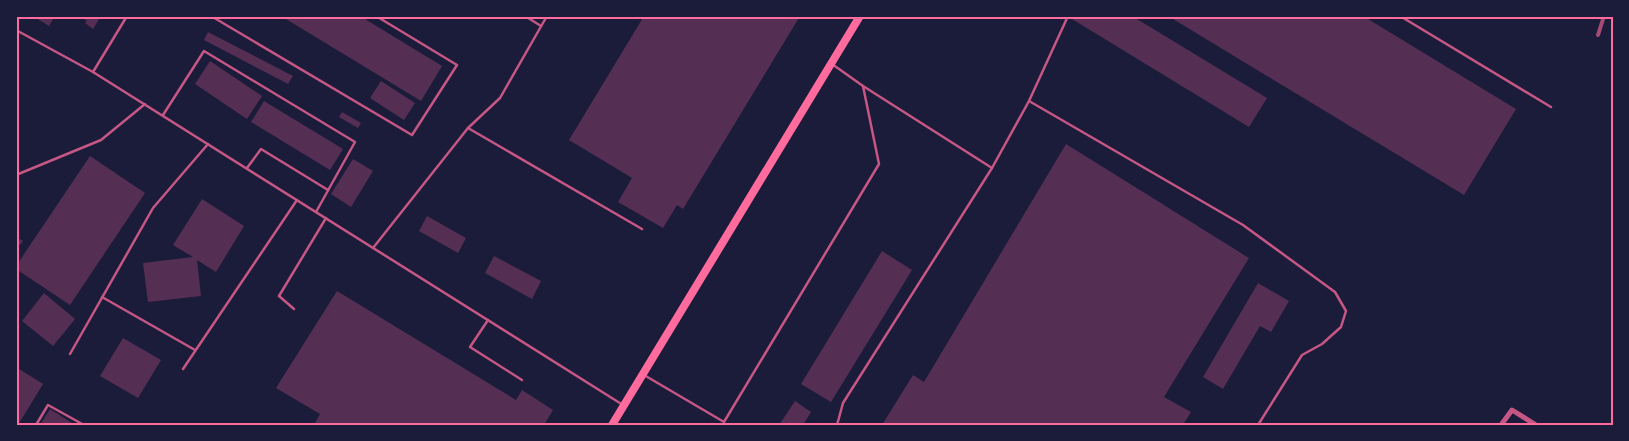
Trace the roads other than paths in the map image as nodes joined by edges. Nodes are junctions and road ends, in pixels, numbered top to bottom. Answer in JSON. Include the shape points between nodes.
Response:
{"nodes":[{"id":1,"x":127,"y":16,"type":"edge"},
{"id":2,"x":211,"y":16,"type":"edge"},
{"id":3,"x":376,"y":16,"type":"edge"},
{"id":4,"x":525,"y":16,"type":"edge"},
{"id":5,"x":548,"y":16,"type":"edge"},
{"id":6,"x":860,"y":16,"type":"edge"},
{"id":7,"x":1068,"y":16,"type":"edge"},
{"id":8,"x":1400,"y":16,"type":"edge"},
{"id":9,"x":542,"y":26,"type":"junction"},
{"id":10,"x":16,"y":30,"type":"edge"},
{"id":11,"x":831,"y":63,"type":"junction"},
{"id":12,"x":93,"y":72,"type":"junction"},
{"id":13,"x":863,"y":86,"type":"junction"},
{"id":14,"x":1030,"y":101,"type":"junction"},
{"id":15,"x":145,"y":104,"type":"junction"},
{"id":16,"x":1551,"y":107,"type":"dead end"},
{"id":17,"x":162,"y":116,"type":"junction"},
{"id":18,"x":468,"y":128,"type":"junction"},
{"id":19,"x":208,"y":144,"type":"junction"},
{"id":20,"x":246,"y":168,"type":"junction"},
{"id":21,"x":992,"y":168,"type":"junction"},
{"id":22,"x":16,"y":175,"type":"edge"},
{"id":23,"x":328,"y":190,"type":"junction"},
{"id":24,"x":297,"y":200,"type":"junction"},
{"id":25,"x":316,"y":212,"type":"junction"},
{"id":26,"x":326,"y":218,"type":"junction"},
{"id":27,"x":642,"y":229,"type":"dead end"},
{"id":28,"x":373,"y":248,"type":"junction"},
{"id":29,"x":102,"y":297,"type":"junction"},
{"id":30,"x":294,"y":309,"type":"dead end"},
{"id":31,"x":488,"y":320,"type":"junction"},
{"id":32,"x":195,"y":350,"type":"junction"},
{"id":33,"x":70,"y":354,"type":"dead end"},
{"id":34,"x":183,"y":369,"type":"dead end"},
{"id":35,"x":643,"y":374,"type":"junction"},
{"id":36,"x":522,"y":380,"type":"dead end"},
{"id":37,"x":624,"y":405,"type":"junction"},
{"id":38,"x":36,"y":425,"type":"edge"},
{"id":39,"x":84,"y":425,"type":"edge"},
{"id":40,"x":612,"y":425,"type":"edge"},
{"id":41,"x":837,"y":425,"type":"edge"},
{"id":42,"x":1258,"y":425,"type":"edge"},
{"id":43,"x":1501,"y":425,"type":"edge"},
{"id":44,"x":1536,"y":425,"type":"edge"}],
"edges":[{"from":1,"to":12,"type":"lane"},
{"from":2,"to":3,"type":"lane","via":[[412,135],[457,65]]},
{"from":4,"to":9,"type":"lane"},
{"from":5,"to":9,"type":"lane"},
{"from":6,"to":11,"type":"main road"},
{"from":7,"to":14,"type":"lane"},
{"from":8,"to":16,"type":"lane"},
{"from":9,"to":18,"type":"lane","via":[[500,98]]},
{"from":10,"to":12,"type":"lane"},
{"from":11,"to":13,"type":"lane"},
{"from":11,"to":35,"type":"main road"},
{"from":12,"to":15,"type":"lane"},
{"from":13,"to":21,"type":"lane"},
{"from":13,"to":35,"type":"lane","via":[[879,164],[724,422]]},
{"from":14,"to":21,"type":"lane"},
{"from":14,"to":42,"type":"lane","via":[[1242,225],[1335,292],[1346,310],[1341,327],[1322,344],[1302,355]]},
{"from":15,"to":17,"type":"lane"},
{"from":15,"to":22,"type":"lane","via":[[101,140]]},
{"from":17,"to":19,"type":"lane"},
{"from":17,"to":23,"type":"lane","via":[[204,51],[355,142]]},
{"from":18,"to":27,"type":"lane"},
{"from":18,"to":28,"type":"lane"},
{"from":19,"to":20,"type":"lane"},
{"from":19,"to":29,"type":"lane","via":[[153,208]]},
{"from":20,"to":23,"type":"lane","via":[[261,149]]},
{"from":20,"to":24,"type":"lane"},
{"from":21,"to":41,"type":"lane","via":[[843,403]]},
{"from":23,"to":25,"type":"lane"},
{"from":24,"to":25,"type":"lane"},
{"from":24,"to":32,"type":"lane"},
{"from":25,"to":26,"type":"lane"},
{"from":26,"to":28,"type":"lane"},
{"from":26,"to":30,"type":"lane","via":[[278,296]]},
{"from":28,"to":31,"type":"lane"},
{"from":29,"to":32,"type":"lane"},
{"from":29,"to":33,"type":"lane"},
{"from":31,"to":36,"type":"lane","via":[[470,347]]},
{"from":31,"to":37,"type":"lane"},
{"from":32,"to":34,"type":"lane"},
{"from":35,"to":37,"type":"main road"},
{"from":37,"to":40,"type":"main road"},
{"from":38,"to":39,"type":"lane","via":[[48,405]]},
{"from":43,"to":44,"type":"street","via":[[1512,410]]}]}
